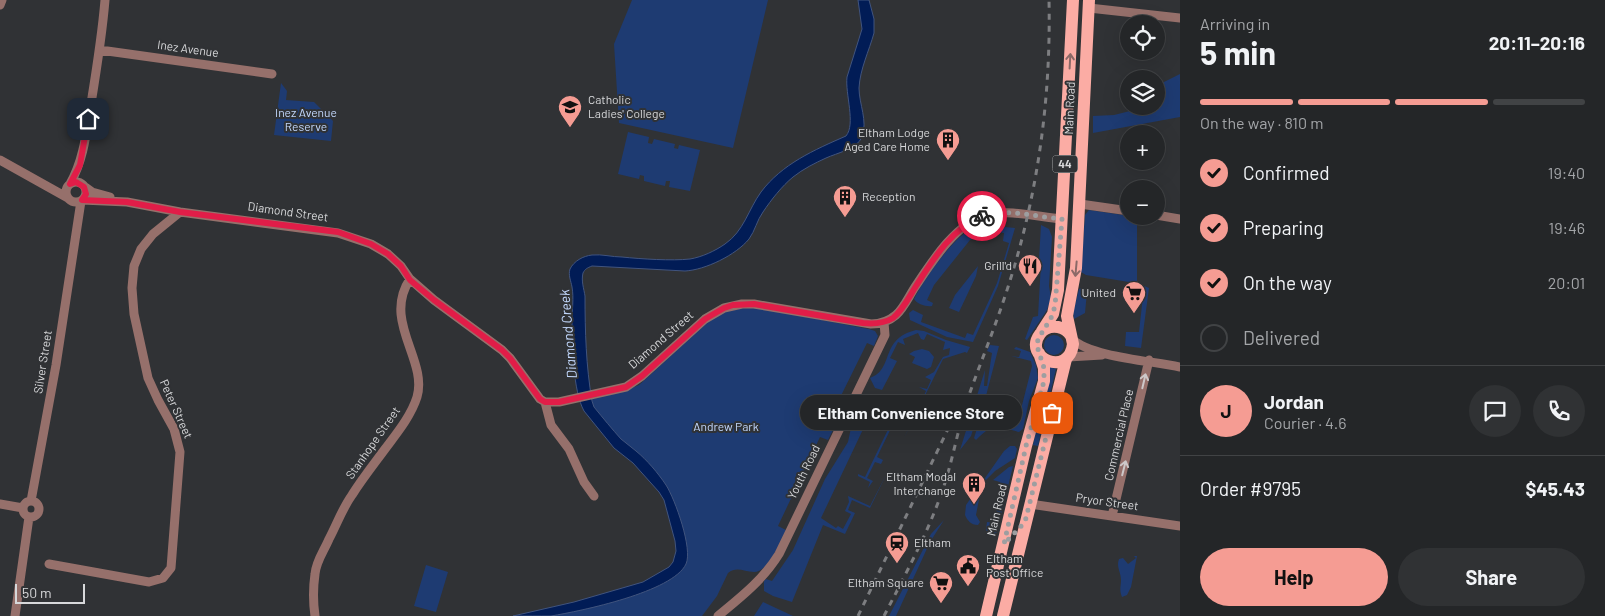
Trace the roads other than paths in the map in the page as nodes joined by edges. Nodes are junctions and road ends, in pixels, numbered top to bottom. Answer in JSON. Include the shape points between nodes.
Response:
{"nodes":[{"id":1,"x":2,"y":0,"type":"edge"},
{"id":2,"x":105,"y":0,"type":"edge"},
{"id":3,"x":1073,"y":3,"type":"edge"},
{"id":4,"x":1089,"y":4,"type":"edge"},
{"id":5,"x":0,"y":5,"type":"edge"},
{"id":6,"x":1180,"y":18,"type":"edge"},
{"id":7,"x":100,"y":50,"type":"junction"},
{"id":8,"x":272,"y":74,"type":"dead end"},
{"id":9,"x":83,"y":153,"type":"junction"},
{"id":10,"x":0,"y":160,"type":"edge"},
{"id":11,"x":42,"y":183,"type":"junction"},
{"id":12,"x":69,"y":185,"type":"junction"},
{"id":13,"x":83,"y":186,"type":"junction"},
{"id":14,"x":69,"y":199,"type":"junction"},
{"id":15,"x":81,"y":200,"type":"junction"},
{"id":16,"x":127,"y":202,"type":"junction"},
{"id":17,"x":1063,"y":202,"type":"junction"},
{"id":18,"x":1080,"y":204,"type":"junction"},
{"id":19,"x":1120,"y":210,"type":"edge"},
{"id":20,"x":180,"y":212,"type":"junction"},
{"id":21,"x":1165,"y":216,"type":"edge"},
{"id":22,"x":1062,"y":219,"type":"junction"},
{"id":23,"x":1180,"y":219,"type":"edge"},
{"id":24,"x":1078,"y":221,"type":"junction"},
{"id":25,"x":76,"y":226,"type":"junction"},
{"id":26,"x":410,"y":280,"type":"junction"},
{"id":27,"x":884,"y":322,"type":"junction"},
{"id":28,"x":1041,"y":333,"type":"junction"},
{"id":29,"x":1071,"y":338,"type":"junction"},
{"id":30,"x":1039,"y":353,"type":"junction"},
{"id":31,"x":1107,"y":354,"type":"junction"},
{"id":32,"x":1067,"y":358,"type":"junction"},
{"id":33,"x":1149,"y":360,"type":"junction"},
{"id":34,"x":1180,"y":367,"type":"edge"},
{"id":35,"x":545,"y":402,"type":"junction"},
{"id":36,"x":1026,"y":446,"type":"junction"},
{"id":37,"x":1038,"y":468,"type":"junction"},
{"id":38,"x":594,"y":496,"type":"dead end"},
{"id":39,"x":31,"y":501,"type":"junction"},
{"id":40,"x":0,"y":504,"type":"edge"},
{"id":41,"x":1030,"y":504,"type":"junction"},
{"id":42,"x":22,"y":508,"type":"junction"},
{"id":43,"x":1112,"y":516,"type":"junction"},
{"id":44,"x":29,"y":517,"type":"junction"},
{"id":45,"x":1025,"y":522,"type":"junction"},
{"id":46,"x":1180,"y":526,"type":"edge"},
{"id":47,"x":1004,"y":544,"type":"junction"},
{"id":48,"x":49,"y":564,"type":"dead end"},
{"id":49,"x":15,"y":616,"type":"edge"},
{"id":50,"x":315,"y":616,"type":"edge"},
{"id":51,"x":718,"y":616,"type":"edge"},
{"id":52,"x":986,"y":616,"type":"edge"},
{"id":53,"x":1003,"y":616,"type":"edge"}],
"edges":[{"from":1,"to":5,"type":"street"},
{"from":2,"to":7,"type":"street"},
{"from":3,"to":4,"type":"main road"},
{"from":17,"to":3,"type":"main road","name":"Main Road","number":"44","one_way":true},
{"from":4,"to":6,"type":"street"},
{"from":4,"to":18,"type":"main road","name":"Main Road","number":"44"},
{"from":7,"to":8,"type":"street","name":"Inez Avenue"},
{"from":7,"to":9,"type":"street"},
{"from":9,"to":12,"type":"street"},
{"from":9,"to":13,"type":"street"},
{"from":10,"to":11,"type":"street"},
{"from":11,"to":12,"type":"street"},
{"from":11,"to":14,"type":"street"},
{"from":12,"to":13,"type":"street","via":[[76,182]]},
{"from":12,"to":14,"type":"street","via":[[66,192]]},
{"from":13,"to":15,"type":"street","via":[[86,194]]},
{"from":13,"to":16,"type":"street","name":"Diamond Street","via":[[92,192]]},
{"from":14,"to":15,"type":"street"},
{"from":14,"to":25,"type":"street","name":"Silver Street"},
{"from":15,"to":16,"type":"street","name":"Diamond Street"},
{"from":15,"to":25,"type":"street","name":"Silver Street"},
{"from":16,"to":20,"type":"street","name":"Diamond Street"},
{"from":17,"to":18,"type":"main road"},
{"from":17,"to":22,"type":"main road","name":"Main Road","number":"44"},
{"from":18,"to":19,"type":"street"},
{"from":18,"to":24,"type":"main road","name":"Main Road","number":"44"},
{"from":20,"to":26,"type":"street","name":"Diamond Street","via":[[338,232],[380,249],[401,266]]},
{"from":20,"to":48,"type":"street","name":"Peter Street","via":[[153,234],[141,249],[134,266],[132,288],[134,314],[148,378],[174,429],[180,452],[171,568],[163,578],[149,582]]},
{"from":21,"to":23,"type":"street"},
{"from":22,"to":24,"type":"main road"},
{"from":22,"to":27,"type":"street","via":[[1007,213],[978,218],[951,239],[902,309]]},
{"from":22,"to":28,"type":"main road","name":"Main Road","number":"44","via":[[1055,306]]},
{"from":24,"to":29,"type":"main road","name":"Main Road","number":"44","one_way":true,"via":[[1076,268],[1067,321]]},
{"from":25,"to":39,"type":"street","name":"Silver Street","via":[[56,365]]},
{"from":26,"to":35,"type":"street","name":"Diamond Street","via":[[502,350]]},
{"from":26,"to":50,"type":"street","name":"Stanhope Street","via":[[400,305],[417,372],[417,396],[407,418],[351,496],[318,561]]},
{"from":27,"to":35,"type":"street","name":"Diamond Street","via":[[863,323],[764,305],[733,305],[705,319],[632,383],[613,391]]},
{"from":27,"to":51,"type":"street","name":"Youth Road","via":[[885,335],[779,554],[769,570]]},
{"from":28,"to":29,"type":"main road","via":[[1047,328],[1058,327],[1066,330]]},
{"from":28,"to":30,"type":"main road","number":"44","via":[[1037,343]]},
{"from":29,"to":31,"type":"street","via":[[1084,347]]},
{"from":29,"to":32,"type":"main road","number":"44","via":[[1072,349]]},
{"from":30,"to":32,"type":"main road","via":[[1045,360],[1053,362]]},
{"from":30,"to":36,"type":"main road","name":"Main Road","number":"44","via":[[1044,381]]},
{"from":31,"to":32,"type":"street"},
{"from":31,"to":33,"type":"street"},
{"from":32,"to":37,"type":"main road","number":"44"},
{"from":33,"to":34,"type":"street"},
{"from":43,"to":33,"type":"street","name":"Commercial Place","one_way":true},
{"from":35,"to":38,"type":"street","via":[[551,425],[569,449]]},
{"from":36,"to":37,"type":"main road"},
{"from":36,"to":47,"type":"main road","name":"Main Road","number":"44"},
{"from":37,"to":41,"type":"main road","number":"44"},
{"from":39,"to":42,"type":"street"},
{"from":39,"to":44,"type":"street","via":[[39,510],[37,515]]},
{"from":40,"to":42,"type":"street"},
{"from":41,"to":43,"type":"street","name":"Pryor Street"},
{"from":41,"to":45,"type":"main road","number":"44"},
{"from":42,"to":44,"type":"street"},
{"from":43,"to":46,"type":"street","name":"Pryor Street"},
{"from":44,"to":49,"type":"street"},
{"from":45,"to":47,"type":"main road"},
{"from":45,"to":53,"type":"main road","number":"44"},
{"from":47,"to":52,"type":"main road","name":"Main Road","number":"44"}]}
